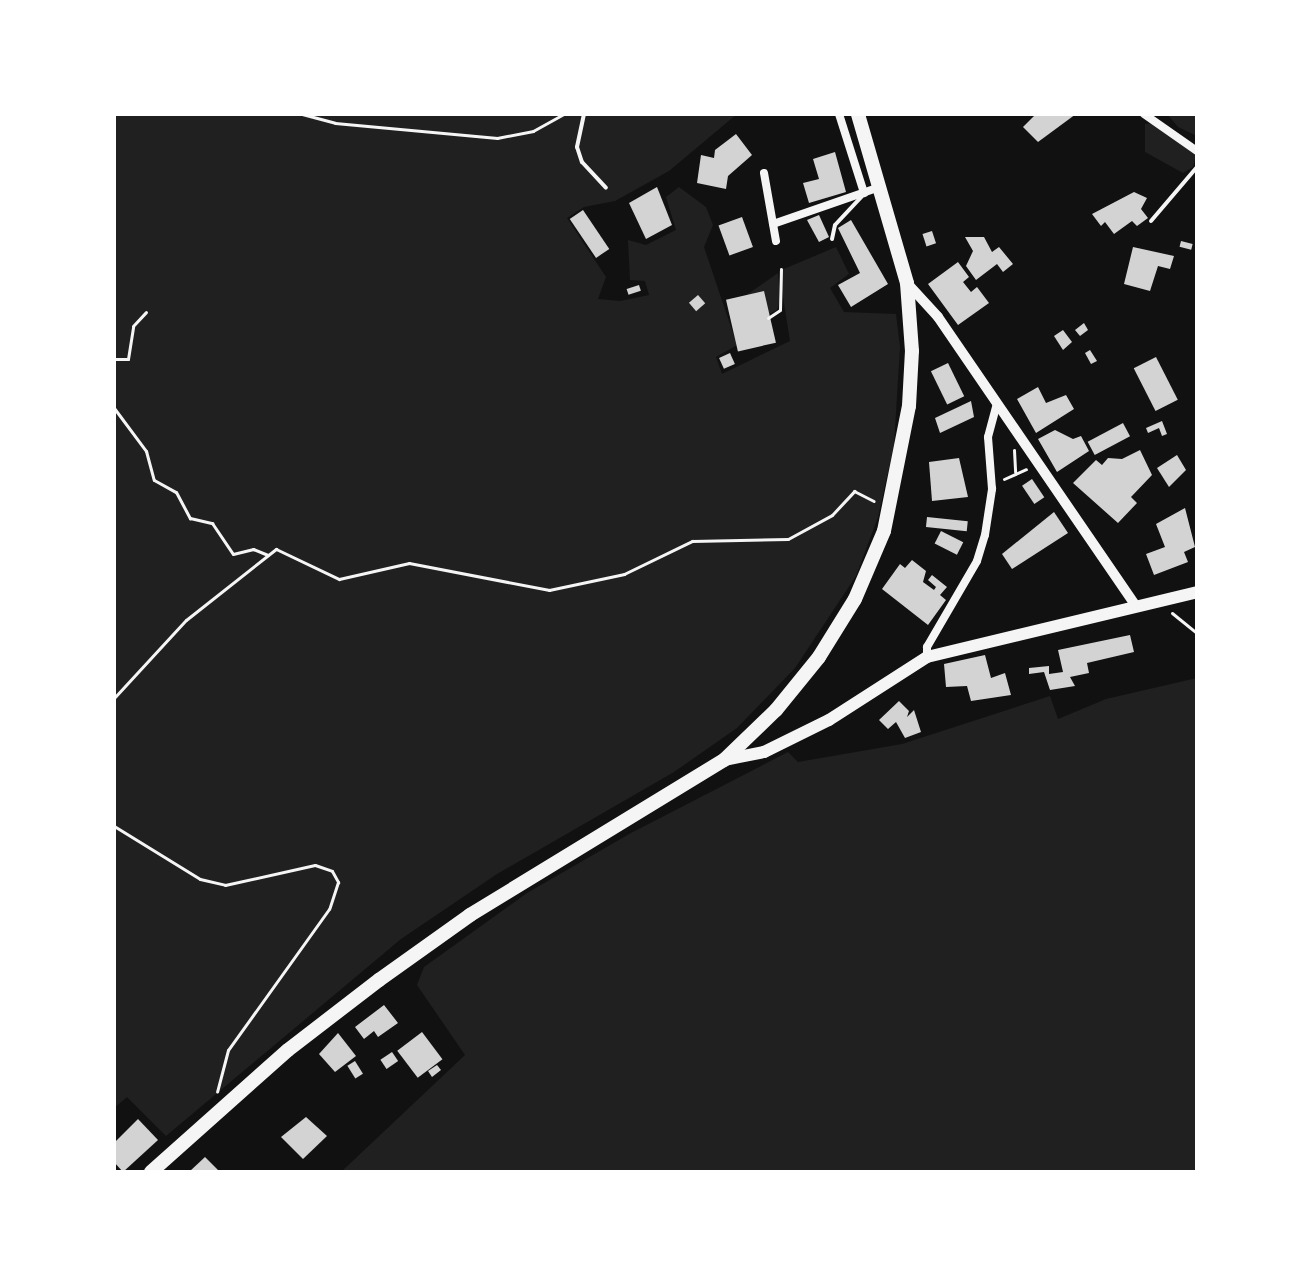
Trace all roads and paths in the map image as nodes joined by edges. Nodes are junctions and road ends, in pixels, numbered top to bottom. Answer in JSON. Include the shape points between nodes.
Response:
{"nodes":[{"id":1,"x":302,"y":114,"type":"edge"},
{"id":2,"x":564,"y":114,"type":"edge"},
{"id":3,"x":584,"y":114,"type":"edge"},
{"id":4,"x":839,"y":114,"type":"edge"},
{"id":5,"x":858,"y":114,"type":"edge"},
{"id":6,"x":1144,"y":114,"type":"edge"},
{"id":7,"x":1197,"y":151,"type":"edge"},
{"id":8,"x":1197,"y":167,"type":"edge"},
{"id":9,"x":764,"y":173,"type":"dead end"},
{"id":10,"x":880,"y":187,"type":"junction"},
{"id":11,"x":606,"y":188,"type":"dead end"},
{"id":12,"x":864,"y":193,"type":"junction"},
{"id":13,"x":1151,"y":221,"type":"dead end"},
{"id":14,"x":773,"y":224,"type":"junction"},
{"id":15,"x":832,"y":239,"type":"dead end"},
{"id":16,"x":776,"y":241,"type":"dead end"},
{"id":17,"x":781,"y":269,"type":"dead end"},
{"id":18,"x":907,"y":283,"type":"junction"},
{"id":19,"x":146,"y":312,"type":"dead end"},
{"id":20,"x":768,"y":318,"type":"dead end"},
{"id":21,"x":114,"y":359,"type":"edge"},
{"id":22,"x":997,"y":404,"type":"junction"},
{"id":23,"x":114,"y":408,"type":"edge"},
{"id":24,"x":1020,"y":440,"type":"junction"},
{"id":25,"x":1038,"y":465,"type":"junction"},
{"id":26,"x":1015,"y":472,"type":"junction"},
{"id":27,"x":992,"y":489,"type":"junction"},
{"id":28,"x":890,"y":510,"type":"junction"},
{"id":29,"x":268,"y":555,"type":"junction"},
{"id":30,"x":1197,"y":592,"type":"edge"},
{"id":31,"x":1163,"y":600,"type":"junction"},
{"id":32,"x":1136,"y":606,"type":"junction"},
{"id":33,"x":1197,"y":633,"type":"edge"},
{"id":34,"x":927,"y":657,"type":"junction"},
{"id":35,"x":114,"y":698,"type":"edge"},
{"id":36,"x":724,"y":760,"type":"junction"},
{"id":37,"x":114,"y":826,"type":"edge"},
{"id":38,"x":221,"y":1107,"type":"junction"},
{"id":39,"x":151,"y":1172,"type":"edge"}],
"edges":[{"from":1,"to":2,"type":"path","via":[[335,123],[497,138],[533,131]]},
{"from":3,"to":11,"type":"lane","via":[[577,147],[582,162]]},
{"from":4,"to":12,"type":"street"},
{"from":5,"to":10,"type":"main road"},
{"from":6,"to":7,"type":"street"},
{"from":8,"to":13,"type":"lane"},
{"from":9,"to":14,"type":"street"},
{"from":10,"to":12,"type":"street"},
{"from":10,"to":18,"type":"main road"},
{"from":12,"to":14,"type":"street"},
{"from":12,"to":15,"type":"lane","via":[[835,225]]},
{"from":14,"to":16,"type":"street"},
{"from":17,"to":20,"type":"path","via":[[780,310]]},
{"from":18,"to":22,"type":"street","via":[[938,317]]},
{"from":18,"to":28,"type":"main road","via":[[909,406]]},
{"from":19,"to":21,"type":"path","via":[[133,326],[128,359]]},
{"from":22,"to":24,"type":"street"},
{"from":22,"to":27,"type":"street","via":[[988,437]]},
{"from":23,"to":29,"type":"path","via":[[146,451],[154,480],[176,492],[190,518],[212,523],[233,554],[253,549]]},
{"from":24,"to":25,"type":"street"},
{"from":24,"to":26,"type":"path","via":[[1011,455]]},
{"from":25,"to":26,"type":"path"},
{"from":25,"to":32,"type":"street"},
{"from":26,"to":27,"type":"path"},
{"from":27,"to":34,"type":"street","via":[[977,561],[927,647]]},
{"from":28,"to":29,"type":"path","via":[[854,491],[832,515],[788,539],[692,541],[624,574],[549,590],[409,563],[339,579],[276,549]]},
{"from":28,"to":36,"type":"main road","via":[[855,599],[819,657],[776,710]]},
{"from":29,"to":35,"type":"path","via":[[186,620]]},
{"from":30,"to":31,"type":"main road"},
{"from":31,"to":32,"type":"main road"},
{"from":31,"to":33,"type":"path","via":[[1177,621]]},
{"from":32,"to":34,"type":"main road"},
{"from":34,"to":36,"type":"main road","via":[[829,720],[764,752]]},
{"from":36,"to":38,"type":"main road","via":[[470,915],[379,980]]},
{"from":37,"to":38,"type":"path","via":[[200,879],[225,885],[315,865],[332,871],[338,882],[329,909],[228,1050],[216,1088]]},
{"from":38,"to":39,"type":"main road"}]}
